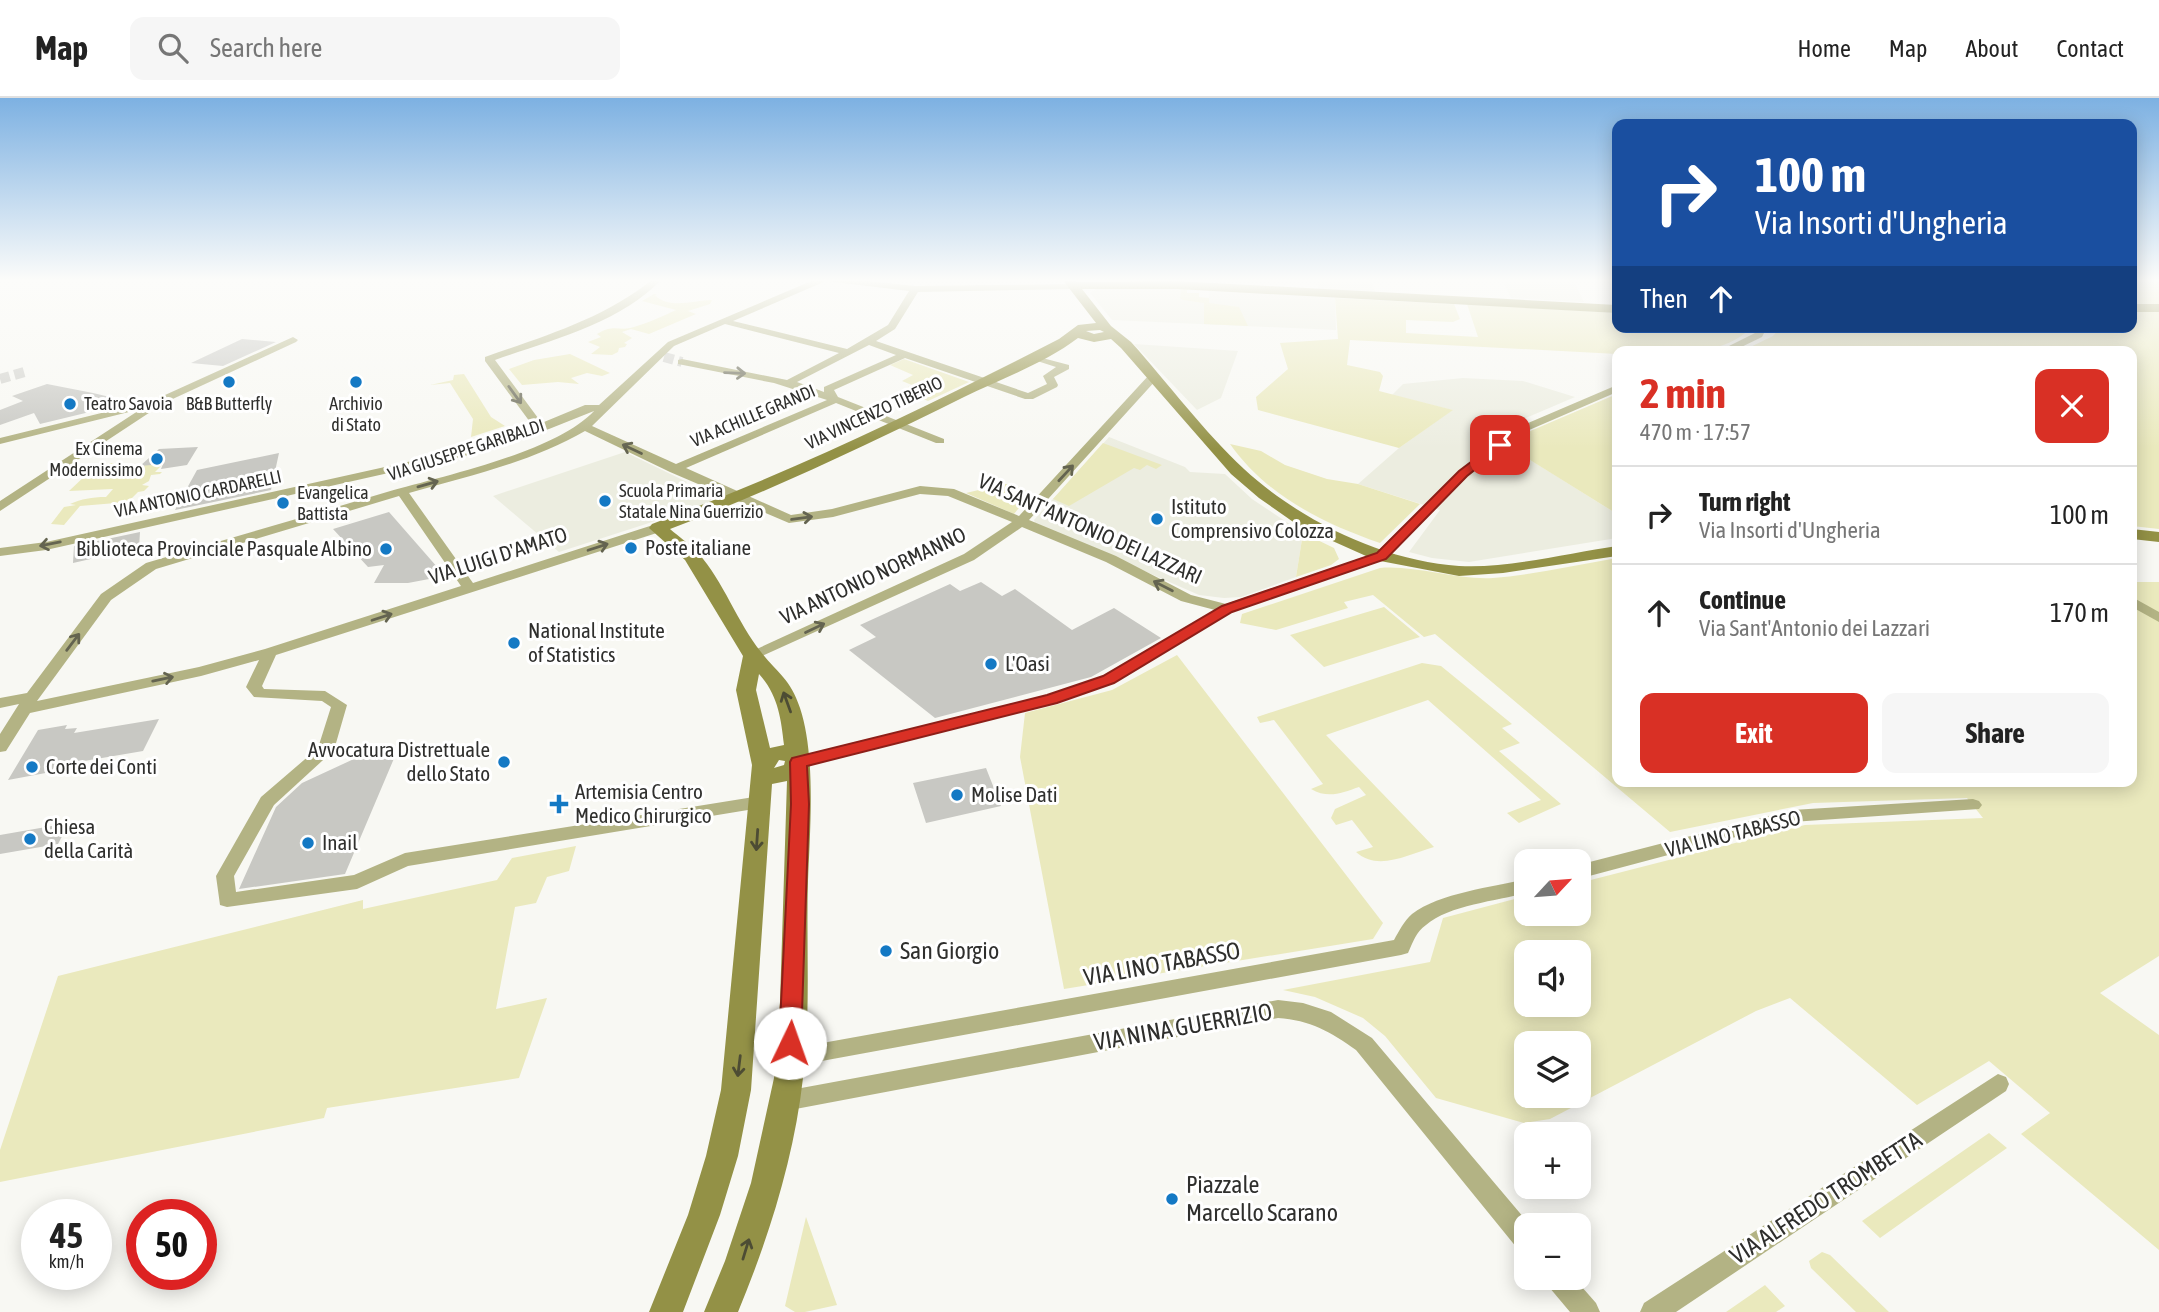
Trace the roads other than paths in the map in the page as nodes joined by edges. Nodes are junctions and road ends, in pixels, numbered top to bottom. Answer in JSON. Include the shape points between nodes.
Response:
{"nodes":[{"id":1,"x":549,"y":336,"type":"edge"},
{"id":2,"x":690,"y":336,"type":"edge"},
{"id":3,"x":782,"y":336,"type":"edge"},
{"id":4,"x":878,"y":336,"type":"edge"},
{"id":5,"x":1084,"y":336,"type":"edge"},
{"id":6,"x":1102,"y":336,"type":"edge"},
{"id":7,"x":1758,"y":336,"type":"edge"},
{"id":8,"x":293,"y":340,"type":"dead end"},
{"id":9,"x":868,"y":342,"type":"junction"},
{"id":10,"x":1735,"y":346,"type":"edge"},
{"id":11,"x":848,"y":352,"type":"junction"},
{"id":12,"x":903,"y":355,"type":"junction"},
{"id":13,"x":1035,"y":357,"type":"junction"},
{"id":14,"x":682,"y":362,"type":"tunnel mouth"},
{"id":15,"x":1153,"y":377,"type":"junction"},
{"id":16,"x":985,"y":381,"type":"junction"},
{"id":17,"x":788,"y":383,"type":"junction"},
{"id":18,"x":1612,"y":390,"type":"edge"},
{"id":19,"x":835,"y":400,"type":"junction"},
{"id":20,"x":160,"y":401,"type":"junction"},
{"id":21,"x":602,"y":408,"type":"junction"},
{"id":22,"x":898,"y":424,"type":"junction"},
{"id":23,"x":545,"y":427,"type":"junction"},
{"id":24,"x":585,"y":427,"type":"junction"},
{"id":25,"x":0,"y":441,"type":"edge"},
{"id":26,"x":940,"y":442,"type":"dead end"},
{"id":27,"x":674,"y":469,"type":"junction"},
{"id":28,"x":402,"y":492,"type":"junction"},
{"id":29,"x":738,"y":498,"type":"junction"},
{"id":30,"x":0,"y":507,"type":"edge"},
{"id":31,"x":1019,"y":523,"type":"junction"},
{"id":32,"x":658,"y":528,"type":"junction"},
{"id":33,"x":2137,"y":535,"type":"edge"},
{"id":34,"x":2159,"y":537,"type":"edge"},
{"id":35,"x":0,"y":552,"type":"edge"},
{"id":36,"x":1612,"y":552,"type":"edge"},
{"id":37,"x":1381,"y":556,"type":"junction"},
{"id":38,"x":470,"y":589,"type":"junction"},
{"id":39,"x":2137,"y":604,"type":"edge"},
{"id":40,"x":1227,"y":609,"type":"junction"},
{"id":41,"x":2159,"y":618,"type":"edge"},
{"id":42,"x":270,"y":652,"type":"junction"},
{"id":43,"x":753,"y":656,"type":"junction"},
{"id":44,"x":0,"y":703,"type":"edge"},
{"id":45,"x":28,"y":703,"type":"junction"},
{"id":46,"x":0,"y":747,"type":"edge"},
{"id":47,"x":797,"y":762,"type":"junction"},
{"id":48,"x":762,"y":767,"type":"junction"},
{"id":49,"x":760,"y":802,"type":"junction"},
{"id":50,"x":1973,"y":805,"type":"dead end"},
{"id":51,"x":1591,"y":869,"type":"edge"},
{"id":52,"x":1514,"y":889,"type":"edge"},
{"id":53,"x":789,"y":1058,"type":"junction"},
{"id":54,"x":1998,"y":1084,"type":"dead end"},
{"id":55,"x":785,"y":1101,"type":"junction"},
{"id":56,"x":1514,"y":1225,"type":"edge"},
{"id":57,"x":1568,"y":1290,"type":"edge"},
{"id":58,"x":666,"y":1312,"type":"edge"},
{"id":59,"x":721,"y":1312,"type":"edge"},
{"id":60,"x":1587,"y":1312,"type":"edge"},
{"id":61,"x":1653,"y":1312,"type":"edge"}],
"edges":[{"from":1,"to":23,"type":"street","one_way":true,"via":[[489,359],[534,420]]},
{"from":2,"to":21,"type":"street","name":"VIA GIUSEPPE GARIBALDI","via":[[671,344]]},
{"from":3,"to":11,"type":"street"},
{"from":4,"to":9,"type":"street"},
{"from":5,"to":13,"type":"main road","name":"VIA VINCENZO TIBERIO"},
{"from":6,"to":15,"type":"main road","via":[[1128,349]]},
{"from":7,"to":10,"type":"street"},
{"from":8,"to":20,"type":"street"},
{"from":9,"to":11,"type":"street"},
{"from":9,"to":12,"type":"street"},
{"from":11,"to":17,"type":"street"},
{"from":12,"to":16,"type":"street"},
{"from":12,"to":19,"type":"street","name":"VIA ACHILLE GRANDI","via":[[828,389]]},
{"from":13,"to":16,"type":"main road","name":"VIA VINCENZO TIBERIO"},
{"from":13,"to":16,"type":"street","via":[[1065,367],[1048,376],[1053,385],[1029,397]]},
{"from":14,"to":17,"type":"street","one_way":true},
{"from":31,"to":15,"type":"street","name":"VIA ANTONIO NORMANNO","one_way":true},
{"from":15,"to":37,"type":"main road","via":[[1237,471],[1270,500],[1305,522]]},
{"from":16,"to":22,"type":"main road","name":"VIA VINCENZO TIBERIO"},
{"from":17,"to":19,"type":"street"},
{"from":18,"to":37,"type":"street","via":[[1518,431],[1463,474]]},
{"from":19,"to":22,"type":"street"},
{"from":19,"to":27,"type":"street","name":"VIA ACHILLE GRANDI"},
{"from":20,"to":25,"type":"street"},
{"from":20,"to":30,"type":"street"},
{"from":21,"to":23,"type":"street","name":"VIA ANTONIO CARDARELLI","via":[[589,407]]},
{"from":21,"to":24,"type":"street","name":"VIA GIUSEPPE GARIBALDI"},
{"from":22,"to":26,"type":"street"},
{"from":22,"to":29,"type":"main road","name":"VIA VINCENZO TIBERIO"},
{"from":23,"to":35,"type":"street","name":"VIA ANTONIO CARDARELLI","one_way":true,"via":[[434,461]]},
{"from":27,"to":24,"type":"street","name":"VIA SANT'ANTONIO DEI LAZZARI","one_way":true},
{"from":28,"to":24,"type":"street","name":"VIA GIUSEPPE GARIBALDI","one_way":true,"via":[[534,451]]},
{"from":27,"to":29,"type":"street","name":"VIA SANT'ANTONIO DEI LAZZARI"},
{"from":28,"to":38,"type":"street"},
{"from":45,"to":28,"type":"street","name":"VIA GIUSEPPE GARIBALDI","one_way":true,"via":[[106,597],[151,566]]},
{"from":29,"to":31,"type":"street","name":"VIA SANT'ANTONIO DEI LAZZARI","one_way":true,"via":[[789,519],[833,513],[920,490],[950,492]]},
{"from":29,"to":32,"type":"main road","name":"VIA LUIGI D'AMATO"},
{"from":40,"to":31,"type":"street","name":"VIA SANT'ANTONIO DEI LAZZARI","one_way":true,"via":[[1186,598],[1111,559]]},
{"from":43,"to":31,"type":"street","name":"VIA ANTONIO NORMANNO","one_way":true,"via":[[969,557]]},
{"from":38,"to":32,"type":"street","name":"VIA LUIGI D'AMATO","one_way":true},
{"from":32,"to":43,"type":"main road","via":[[692,557]]},
{"from":33,"to":34,"type":"main road"},
{"from":36,"to":37,"type":"main road","via":[[1459,571]]},
{"from":37,"to":40,"type":"street"},
{"from":42,"to":38,"type":"street","name":"VIA LUIGI D'AMATO","one_way":true},
{"from":39,"to":41,"type":"street"},
{"from":40,"to":47,"type":"street","via":[[1108,679],[1052,699]]},
{"from":45,"to":42,"type":"street","name":"VIA LUIGI D'AMATO","one_way":true,"via":[[201,671]]},
{"from":42,"to":49,"type":"street","via":[[254,687],[260,694],[325,696],[339,705],[326,750],[267,802],[225,876],[227,900],[357,882],[405,860]]},
{"from":47,"to":43,"type":"main road","one_way":true,"via":[[790,710],[780,684]]},
{"from":43,"to":48,"type":"main road","via":[[746,690]]},
{"from":44,"to":45,"type":"street","name":"VIA LUIGI D'AMATO"},
{"from":45,"to":46,"type":"street","name":"VIA GIUSEPPE GARIBALDI"},
{"from":47,"to":48,"type":"main road","via":[[783,776],[770,777]]},
{"from":47,"to":53,"type":"main road","via":[[800,804]]},
{"from":48,"to":49,"type":"main road"},
{"from":49,"to":58,"type":"main road","one_way":true,"via":[[736,1090],[705,1214]]},
{"from":50,"to":51,"type":"street","name":"VIA LINO TABASSO","via":[[1792,816]]},
{"from":52,"to":53,"type":"street","name":"VIA LINO TABASSO","via":[[1421,918],[1401,947]]},
{"from":53,"to":55,"type":"main road"},
{"from":54,"to":61,"type":"street","name":"VIA ALFREDO TROMBETTA"},
{"from":55,"to":56,"type":"street","name":"VIA NINA GUERRIZIO","via":[[1278,1009],[1301,1010],[1329,1019],[1364,1044]]},
{"from":59,"to":55,"type":"main road","one_way":true,"via":[[756,1216]]},
{"from":57,"to":60,"type":"street"}]}
